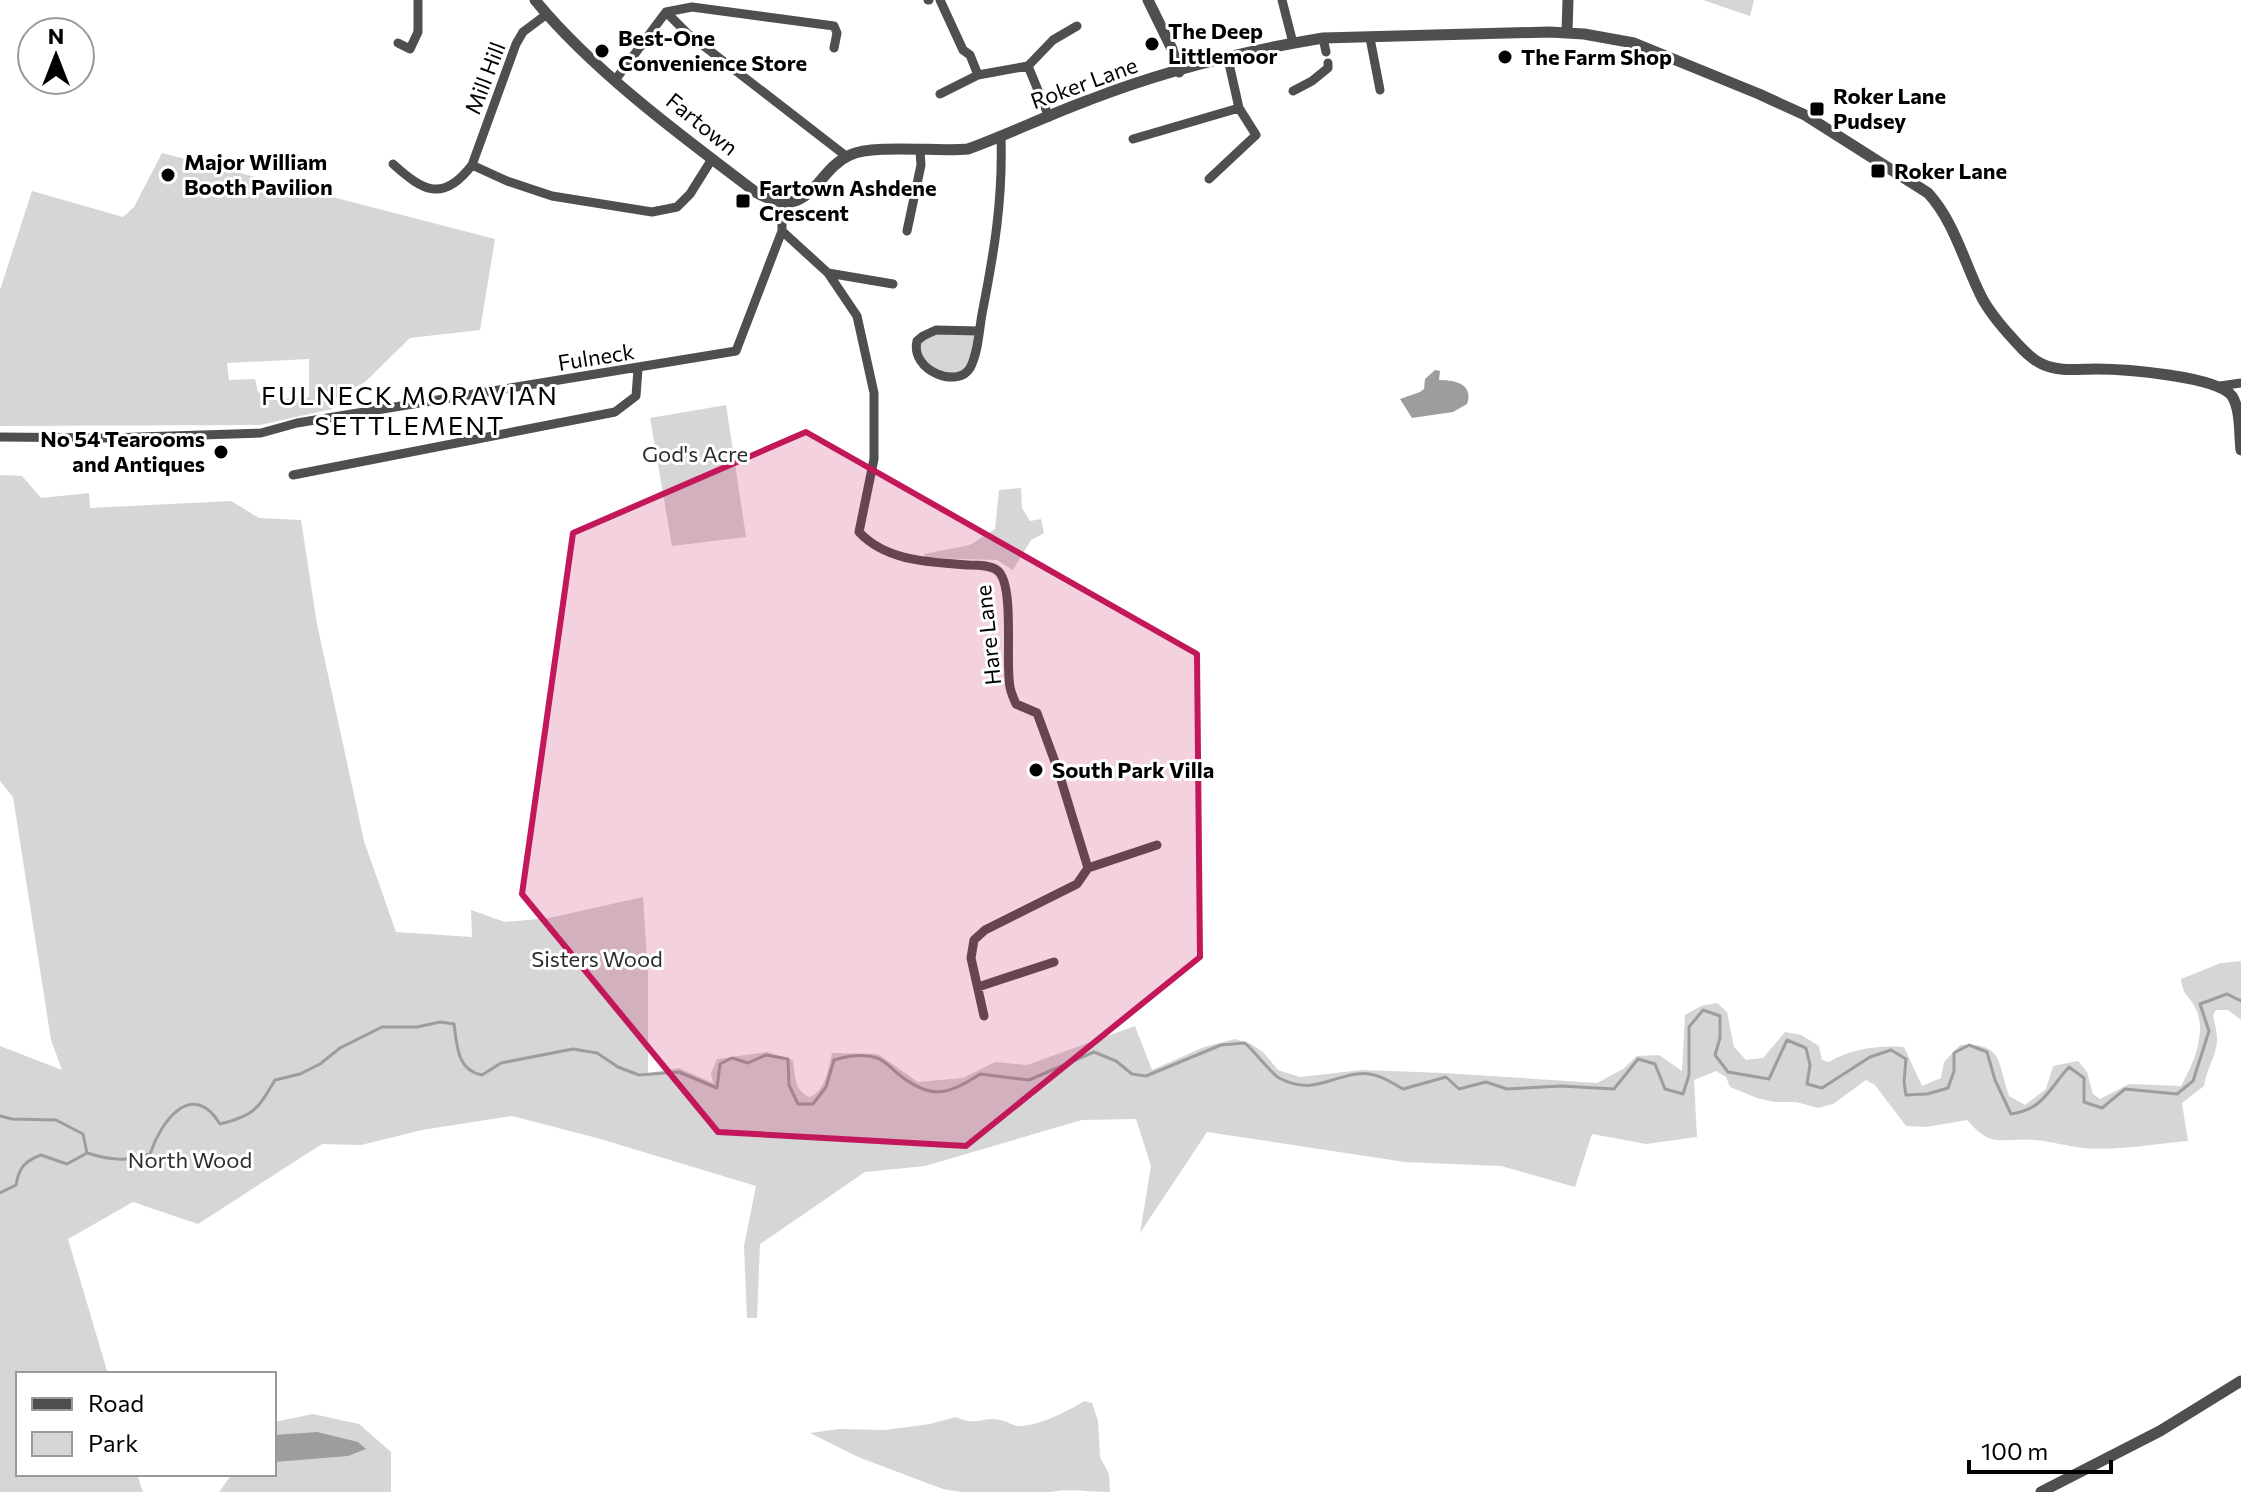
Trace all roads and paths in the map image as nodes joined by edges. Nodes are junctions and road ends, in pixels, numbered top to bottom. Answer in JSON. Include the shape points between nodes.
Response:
{"nodes":[{"id":1,"x":418,"y":0,"type":"edge"},
{"id":2,"x":535,"y":0,"type":"edge"},
{"id":3,"x":666,"y":0,"type":"edge"},
{"id":4,"x":940,"y":0,"type":"edge"},
{"id":5,"x":1148,"y":0,"type":"edge"},
{"id":6,"x":1282,"y":0,"type":"edge"},
{"id":7,"x":1568,"y":0,"type":"edge"},
{"id":8,"x":666,"y":12,"type":"junction"},
{"id":9,"x":547,"y":14,"type":"junction"},
{"id":10,"x":1077,"y":26,"type":"dead end"},
{"id":11,"x":1567,"y":32,"type":"junction"},
{"id":12,"x":1323,"y":38,"type":"junction"},
{"id":13,"x":1370,"y":38,"type":"junction"},
{"id":14,"x":398,"y":43,"type":"dead end"},
{"id":15,"x":1293,"y":43,"type":"junction"},
{"id":16,"x":834,"y":48,"type":"dead end"},
{"id":17,"x":1326,"y":52,"type":"dead end"},
{"id":18,"x":1228,"y":59,"type":"junction"},
{"id":19,"x":1328,"y":63,"type":"dead end"},
{"id":20,"x":1028,"y":66,"type":"junction"},
{"id":21,"x":1179,"y":72,"type":"junction"},
{"id":22,"x":978,"y":75,"type":"junction"},
{"id":23,"x":616,"y":79,"type":"junction"},
{"id":24,"x":1380,"y":90,"type":"dead end"},
{"id":25,"x":1293,"y":91,"type":"dead end"},
{"id":26,"x":940,"y":94,"type":"dead end"},
{"id":27,"x":1239,"y":108,"type":"junction"},
{"id":28,"x":1049,"y":117,"type":"junction"},
{"id":29,"x":1001,"y":137,"type":"junction"},
{"id":30,"x":1133,"y":139,"type":"dead end"},
{"id":31,"x":920,"y":151,"type":"junction"},
{"id":32,"x":846,"y":156,"type":"junction"},
{"id":33,"x":712,"y":159,"type":"junction"},
{"id":34,"x":393,"y":164,"type":"dead end"},
{"id":35,"x":472,"y":165,"type":"junction"},
{"id":36,"x":1209,"y":179,"type":"dead end"},
{"id":37,"x":782,"y":203,"type":"junction"},
{"id":38,"x":782,"y":231,"type":"junction"},
{"id":39,"x":907,"y":231,"type":"dead end"},
{"id":40,"x":828,"y":273,"type":"junction"},
{"id":41,"x":893,"y":284,"type":"dead end"},
{"id":42,"x":979,"y":331,"type":"junction"},
{"id":43,"x":638,"y":369,"type":"junction"},
{"id":44,"x":2241,"y":383,"type":"edge"},
{"id":45,"x":2220,"y":386,"type":"junction"},
{"id":46,"x":0,"y":437,"type":"edge"},
{"id":47,"x":2241,"y":450,"type":"edge"},
{"id":48,"x":293,"y":475,"type":"dead end"},
{"id":49,"x":1157,"y":845,"type":"dead end"},
{"id":50,"x":1088,"y":868,"type":"junction"},
{"id":51,"x":1054,"y":962,"type":"dead end"},
{"id":52,"x":978,"y":987,"type":"junction"},
{"id":53,"x":984,"y":1016,"type":"dead end"},
{"id":54,"x":2241,"y":1381,"type":"edge"},
{"id":55,"x":2041,"y":1492,"type":"edge"}],
"edges":[{"from":1,"to":14,"type":"street","via":[[418,32],[410,49]]},
{"from":2,"to":9,"type":"street","name":"Fartown"},
{"from":3,"to":8,"type":"street"},
{"from":4,"to":22,"type":"street"},
{"from":5,"to":21,"type":"street"},
{"from":6,"to":15,"type":"street"},
{"from":7,"to":11,"type":"street"},
{"from":8,"to":16,"type":"street","via":[[692,7],[834,26]]},
{"from":8,"to":23,"type":"street"},
{"from":8,"to":32,"type":"street"},
{"from":9,"to":23,"type":"street","name":"Fartown"},
{"from":9,"to":35,"type":"street","name":"Mill Hill","via":[[516,44]]},
{"from":10,"to":20,"type":"street","via":[[1053,40]]},
{"from":11,"to":13,"type":"street","name":"Roker Lane"},
{"from":11,"to":45,"type":"street","name":"Roker Lane","via":[[1634,43],[1759,94],[1805,115],[1910,180],[1942,212],[1996,319],[2042,364]]},
{"from":12,"to":13,"type":"street","name":"Roker Lane"},
{"from":12,"to":15,"type":"street","name":"Roker Lane"},
{"from":12,"to":17,"type":"street"},
{"from":13,"to":24,"type":"street"},
{"from":15,"to":18,"type":"street","name":"Roker Lane"},
{"from":18,"to":21,"type":"street","name":"Roker Lane"},
{"from":18,"to":27,"type":"street"},
{"from":19,"to":25,"type":"street","via":[[1312,81]]},
{"from":20,"to":22,"type":"street"},
{"from":20,"to":28,"type":"street"},
{"from":21,"to":28,"type":"street","name":"Roker Lane"},
{"from":22,"to":26,"type":"street"},
{"from":23,"to":33,"type":"street","name":"Fartown"},
{"from":27,"to":30,"type":"street"},
{"from":27,"to":36,"type":"street","via":[[1256,135]]},
{"from":28,"to":29,"type":"street","name":"Roker Lane"},
{"from":29,"to":31,"type":"street","name":"Roker Lane","via":[[968,149]]},
{"from":29,"to":42,"type":"street","via":[[1000,216]]},
{"from":31,"to":32,"type":"street","name":"Roker Lane","via":[[863,150]]},
{"from":31,"to":39,"type":"street"},
{"from":32,"to":37,"type":"street","via":[[812,190]]},
{"from":33,"to":35,"type":"street","via":[[677,207],[652,212],[552,196]]},
{"from":33,"to":37,"type":"street","name":"Fartown","via":[[757,193]]},
{"from":34,"to":35,"type":"street","via":[[426,189],[445,189]]},
{"from":37,"to":38,"type":"street","name":"Fulneck"},
{"from":38,"to":40,"type":"street","name":"Hare Lane"},
{"from":38,"to":43,"type":"street","name":"Fulneck","via":[[736,351]]},
{"from":40,"to":41,"type":"street"},
{"from":40,"to":50,"type":"street","name":"Hare Lane","via":[[857,316],[874,393],[874,459],[859,532],[897,556],[1000,572],[1007,595],[1010,689],[1016,704],[1037,713]]},
{"from":42,"to":42,"type":"street","via":[[972,366],[963,376],[941,375],[918,361],[917,341],[929,332]]},
{"from":43,"to":46,"type":"street","name":"Fulneck","via":[[261,433]]},
{"from":43,"to":48,"type":"street","via":[[636,396],[615,412]]},
{"from":44,"to":45,"type":"street"},
{"from":45,"to":47,"type":"street","via":[[2235,402]]},
{"from":49,"to":50,"type":"street"},
{"from":50,"to":52,"type":"street","via":[[1077,884],[974,940],[971,958]]},
{"from":51,"to":52,"type":"street"},
{"from":52,"to":53,"type":"street"},
{"from":54,"to":55,"type":"street","via":[[2160,1431]]}]}
